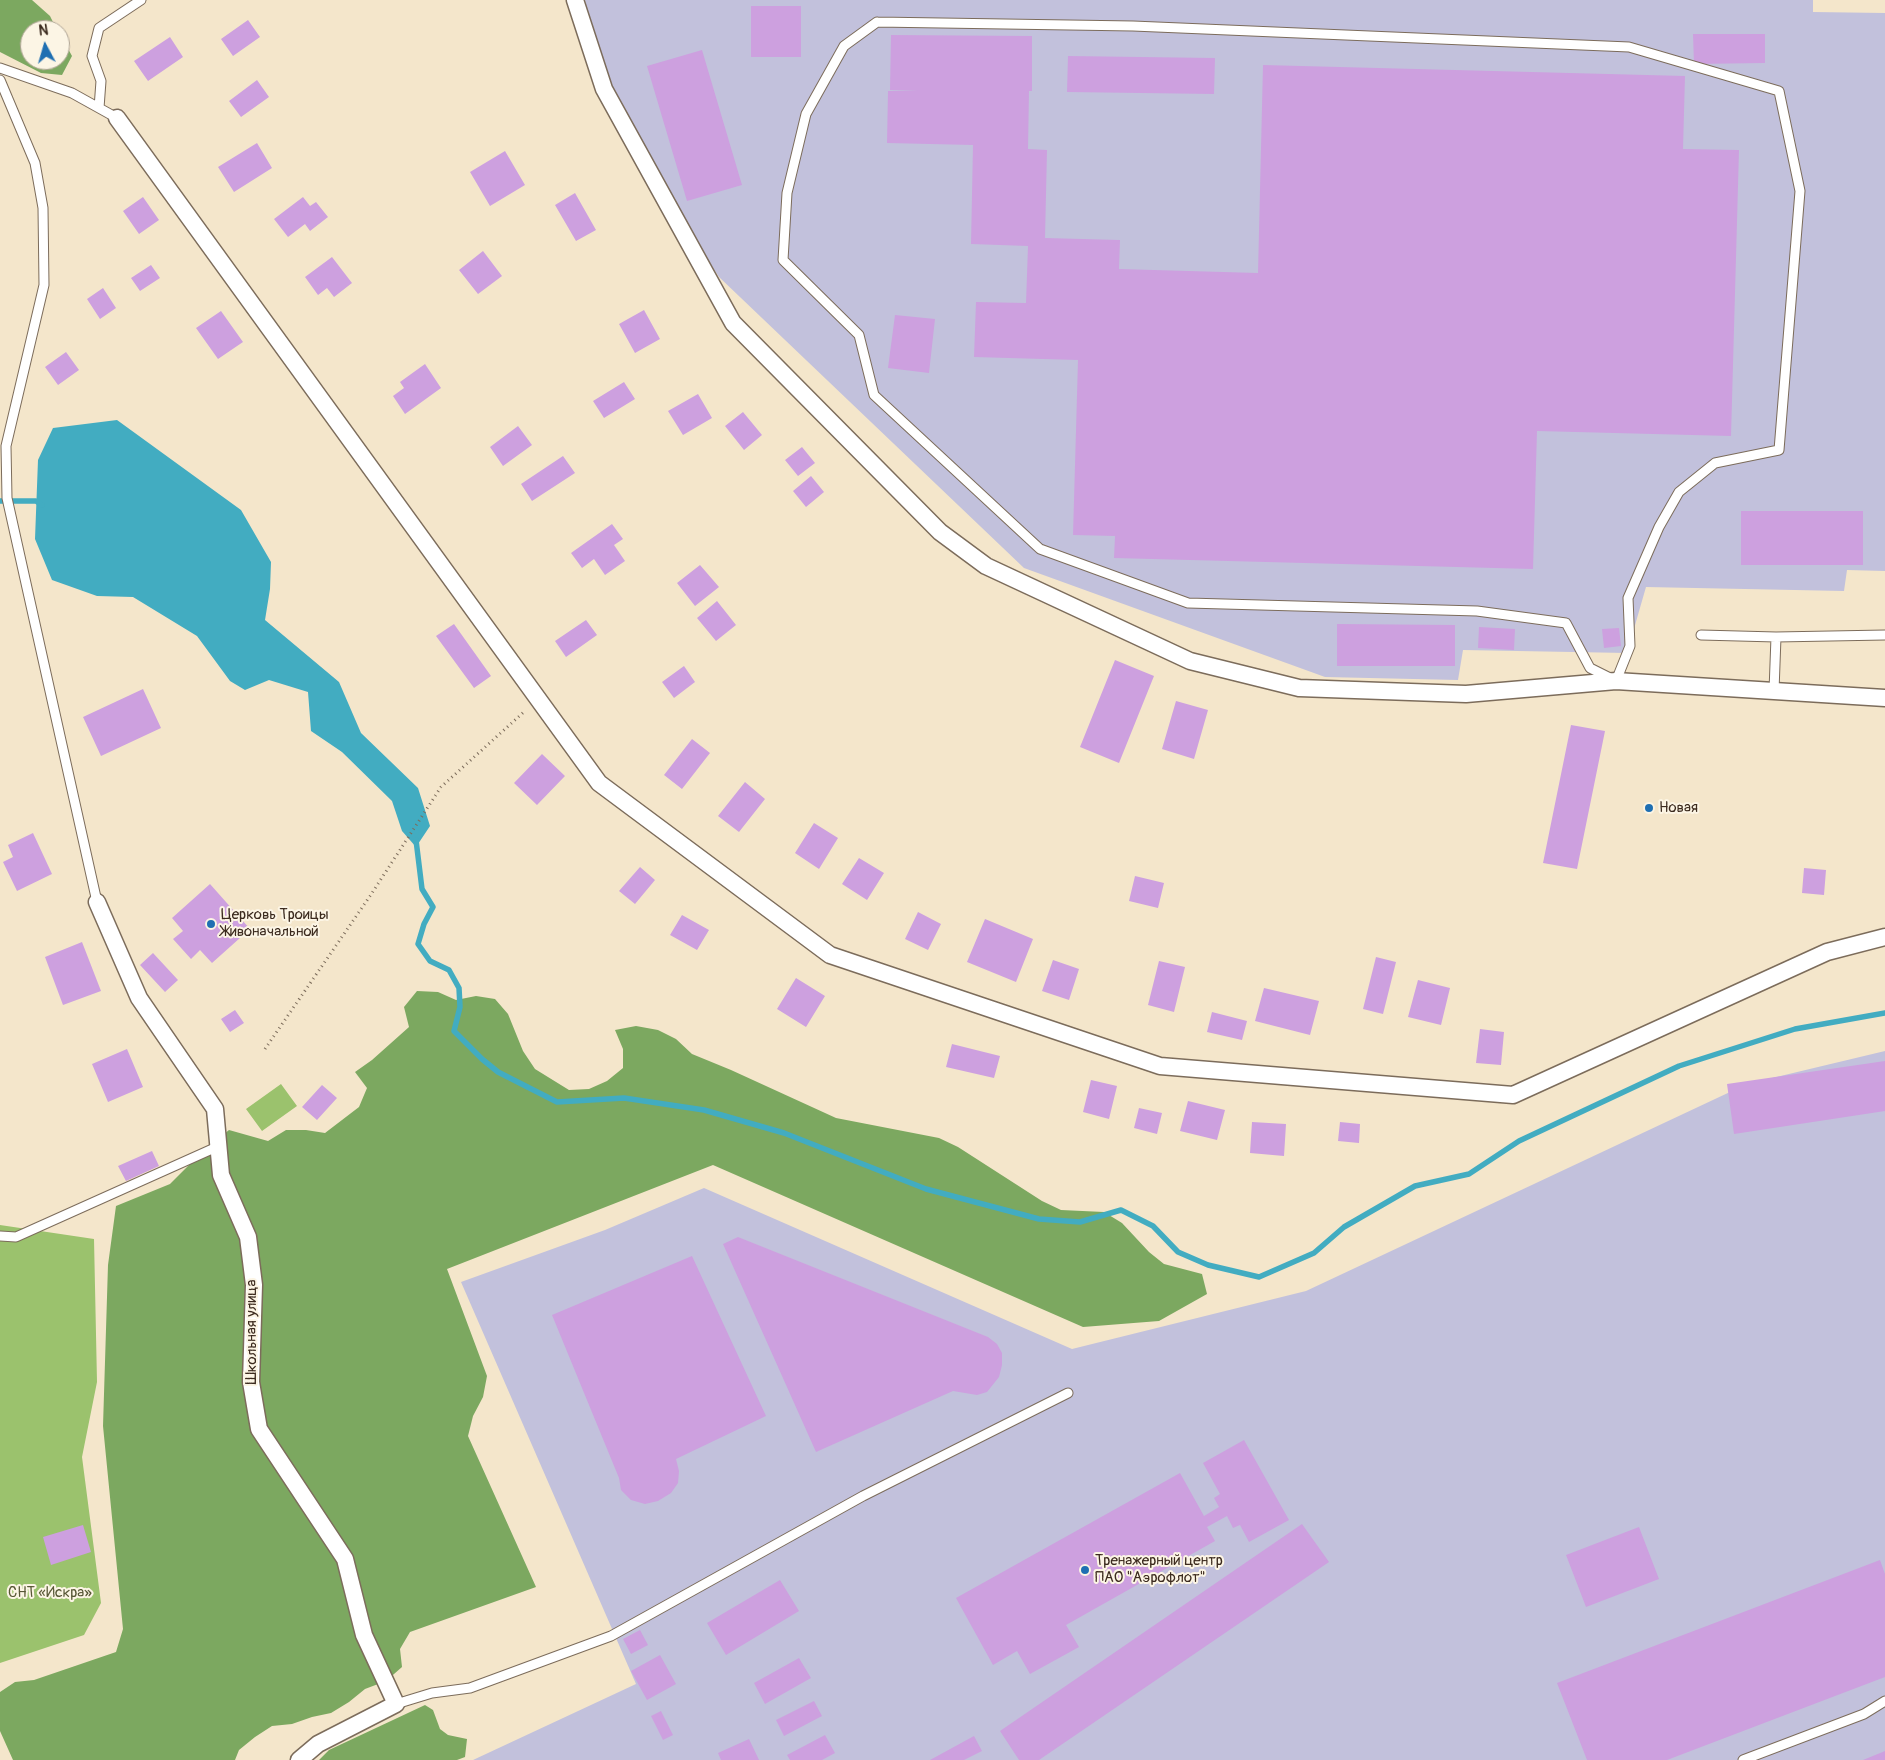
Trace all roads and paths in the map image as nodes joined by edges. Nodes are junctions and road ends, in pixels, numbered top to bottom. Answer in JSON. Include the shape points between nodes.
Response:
{"nodes":[{"id":1,"x":141,"y":0,"type":"edge"},
{"id":2,"x":575,"y":0,"type":"edge"},
{"id":3,"x":0,"y":68,"type":"edge"},
{"id":4,"x":0,"y":80,"type":"edge"},
{"id":5,"x":99,"y":108,"type":"junction"},
{"id":6,"x":117,"y":118,"type":"joint"},
{"id":7,"x":1701,"y":635,"type":"dead end"},
{"id":8,"x":1776,"y":636,"type":"junction"},
{"id":9,"x":1885,"y":636,"type":"edge"},
{"id":10,"x":1616,"y":681,"type":"junction"},
{"id":11,"x":1774,"y":691,"type":"junction"},
{"id":12,"x":1885,"y":698,"type":"edge"},
{"id":13,"x":538,"y":699,"type":"junction"},
{"id":14,"x":97,"y":902,"type":"joint"},
{"id":15,"x":1885,"y":937,"type":"edge"},
{"id":16,"x":265,"y":1049,"type":"dead end"},
{"id":17,"x":219,"y":1146,"type":"junction"},
{"id":18,"x":0,"y":1236,"type":"edge"},
{"id":19,"x":1068,"y":1393,"type":"dead end"},
{"id":20,"x":1885,"y":1701,"type":"edge"},
{"id":21,"x":396,"y":1704,"type":"junction"},
{"id":22,"x":299,"y":1760,"type":"edge"},
{"id":23,"x":1743,"y":1760,"type":"edge"}],
"edges":[{"from":1,"to":5,"type":"lane","via":[[99,28],[92,56],[101,81]]},
{"from":2,"to":10,"type":"street","via":[[604,88],[734,323],[940,532],[986,566],[1190,661],[1299,688],[1466,694]]},
{"from":3,"to":5,"type":"lane","via":[[72,93]]},
{"from":4,"to":14,"type":"lane","via":[[35,163],[43,208],[44,285],[6,446],[7,498]]},
{"from":5,"to":6,"type":"lane"},
{"from":6,"to":13,"type":"street"},
{"from":7,"to":8,"type":"lane"},
{"from":8,"to":9,"type":"lane"},
{"from":8,"to":11,"type":"lane"},
{"from":10,"to":10,"type":"lane","via":[[1590,668],[1566,623],[1477,611],[1188,603],[1040,549],[874,395],[859,335],[783,260],[787,192],[806,114],[844,46],[877,22],[1133,26],[1619,47],[1779,91],[1800,190],[1779,450],[1715,463],[1679,492],[1659,527],[1628,598],[1630,646]]},
{"from":10,"to":11,"type":"street"},
{"from":11,"to":12,"type":"street"},
{"from":13,"to":15,"type":"street","via":[[599,783],[830,955],[1160,1066],[1513,1095],[1827,952]]},
{"from":13,"to":16,"type":"path","via":[[441,787]]},
{"from":14,"to":17,"type":"street","name":"Школьная улица","via":[[139,998],[215,1108]]},
{"from":17,"to":18,"type":"lane","via":[[16,1237]]},
{"from":17,"to":21,"type":"street","name":"Школьная улица","via":[[221,1175],[248,1237],[254,1285],[251,1382],[260,1429],[345,1559],[364,1635]]},
{"from":19,"to":21,"type":"lane","via":[[863,1496],[611,1636],[470,1688],[432,1693]]},
{"from":20,"to":23,"type":"lane","via":[[1864,1714]]},
{"from":21,"to":22,"type":"street","via":[[318,1744]]}]}
